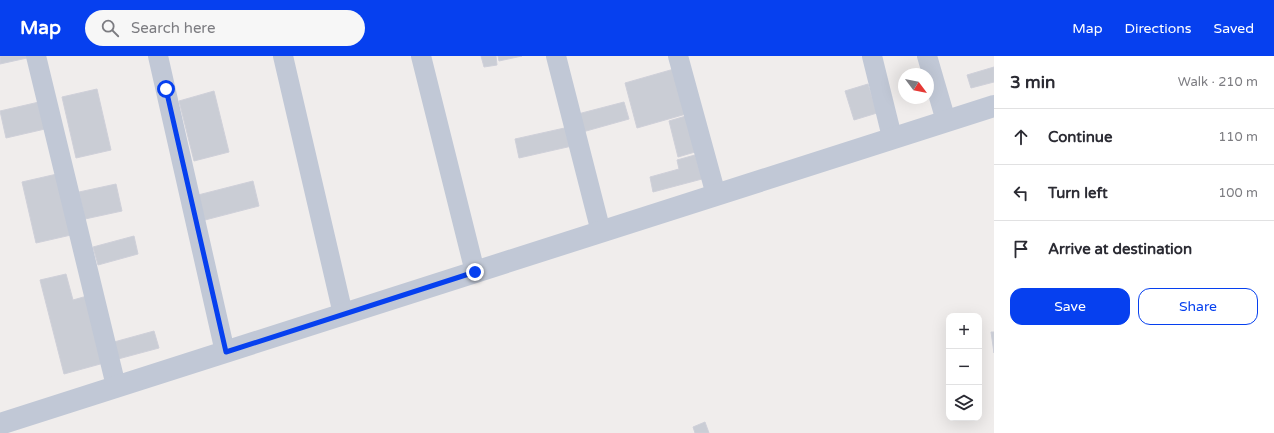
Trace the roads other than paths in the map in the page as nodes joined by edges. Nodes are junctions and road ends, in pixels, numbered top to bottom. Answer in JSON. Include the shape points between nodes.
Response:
{"nodes":[{"id":1,"x":36,"y":56,"type":"edge"},
{"id":2,"x":158,"y":56,"type":"edge"},
{"id":3,"x":283,"y":56,"type":"edge"},
{"id":4,"x":422,"y":56,"type":"edge"},
{"id":5,"x":556,"y":56,"type":"edge"},
{"id":6,"x":678,"y":56,"type":"edge"},
{"id":7,"x":872,"y":56,"type":"edge"},
{"id":8,"x":927,"y":56,"type":"edge"},
{"id":9,"x":994,"y":106,"type":"edge"},
{"id":10,"x":946,"y":121,"type":"junction"},
{"id":11,"x":892,"y":137,"type":"junction"},
{"id":12,"x":716,"y":195,"type":"junction"},
{"id":13,"x":601,"y":232,"type":"junction"},
{"id":14,"x":475,"y":272,"type":"junction"},
{"id":15,"x":343,"y":314,"type":"junction"},
{"id":16,"x":226,"y":352,"type":"junction"},
{"id":17,"x":116,"y":386,"type":"junction"},
{"id":18,"x":0,"y":424,"type":"edge"}],
"edges":[{"from":1,"to":17,"type":"street"},
{"from":2,"to":16,"type":"street"},
{"from":3,"to":15,"type":"street"},
{"from":4,"to":14,"type":"street"},
{"from":5,"to":13,"type":"street"},
{"from":6,"to":12,"type":"street"},
{"from":7,"to":11,"type":"street"},
{"from":8,"to":10,"type":"street"},
{"from":9,"to":10,"type":"street"},
{"from":10,"to":11,"type":"street"},
{"from":11,"to":12,"type":"street"},
{"from":12,"to":13,"type":"street"},
{"from":13,"to":14,"type":"street"},
{"from":14,"to":15,"type":"street"},
{"from":15,"to":16,"type":"street"},
{"from":16,"to":17,"type":"street"},
{"from":17,"to":18,"type":"street"}]}
